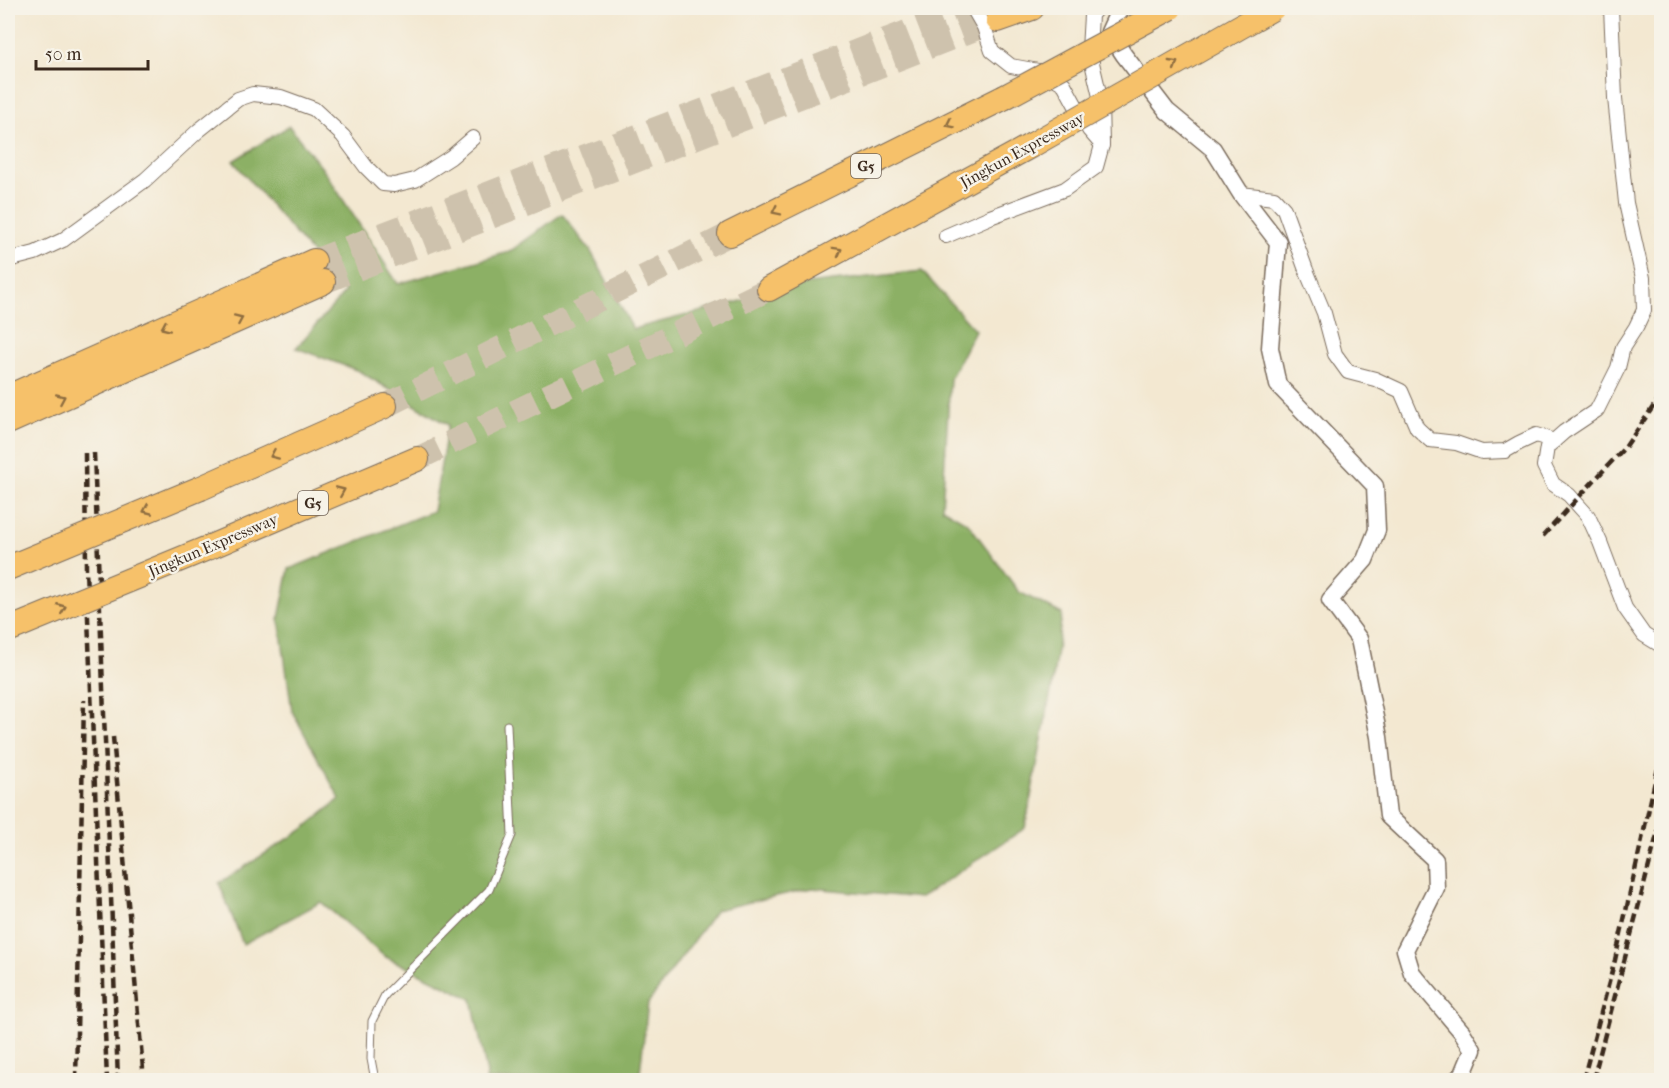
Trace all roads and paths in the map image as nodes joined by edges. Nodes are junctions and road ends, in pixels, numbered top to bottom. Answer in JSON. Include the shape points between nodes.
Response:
{"nodes":[{"id":1,"x":973,"y":8,"type":"edge"},
{"id":2,"x":1032,"y":8,"type":"edge"},
{"id":3,"x":1097,"y":8,"type":"edge"},
{"id":4,"x":1120,"y":8,"type":"edge"},
{"id":5,"x":1170,"y":8,"type":"edge"},
{"id":6,"x":1273,"y":8,"type":"edge"},
{"id":7,"x":1611,"y":8,"type":"edge"},
{"id":8,"x":998,"y":20,"type":"tunnel mouth"},
{"id":9,"x":473,"y":138,"type":"dead end"},
{"id":10,"x":1102,"y":145,"type":"junction"},
{"id":11,"x":1241,"y":194,"type":"junction"},
{"id":12,"x":730,"y":234,"type":"tunnel mouth"},
{"id":13,"x":946,"y":236,"type":"dead end"},
{"id":14,"x":8,"y":260,"type":"edge"},
{"id":15,"x":769,"y":289,"type":"tunnel mouth"},
{"id":16,"x":8,"y":397,"type":"edge"},
{"id":17,"x":385,"y":406,"type":"tunnel mouth"},
{"id":18,"x":8,"y":422,"type":"edge"},
{"id":19,"x":1554,"y":441,"type":"junction"},
{"id":20,"x":417,"y":459,"type":"tunnel mouth"},
{"id":21,"x":8,"y":568,"type":"edge"},
{"id":22,"x":8,"y":630,"type":"edge"},
{"id":23,"x":1662,"y":646,"type":"edge"},
{"id":24,"x":507,"y":725,"type":"dead end"},
{"id":25,"x":375,"y":1080,"type":"edge"},
{"id":26,"x":1456,"y":1080,"type":"edge"}],
"edges":[{"from":1,"to":10,"type":"street","via":[[992,51],[1011,66],[1044,72],[1065,84],[1089,130]]},
{"from":2,"to":8,"type":"highway"},
{"from":3,"to":10,"type":"street","via":[[1091,15],[1089,50],[1101,101]]},
{"from":4,"to":11,"type":"street","via":[[1109,32],[1167,111],[1213,148]]},
{"from":5,"to":12,"type":"highway","number":"G5","one_way":true,"bridge":true,"via":[[1003,98]]},
{"from":15,"to":6,"type":"highway","name":"Jingkun Expressway","one_way":true,"bridge":true},
{"from":7,"to":19,"type":"street","via":[[1623,180],[1643,278],[1644,310],[1623,347],[1618,368],[1597,410]]},
{"from":9,"to":14,"type":"street","via":[[415,180],[383,184],[344,136],[314,109],[280,96],[253,94],[238,99],[145,180],[63,240]]},
{"from":10,"to":13,"type":"street","via":[[1096,167],[1065,189]]},
{"from":11,"to":19,"type":"street","via":[[1274,198],[1284,209],[1324,313],[1335,354],[1348,372],[1401,391],[1417,428],[1430,440],[1456,442],[1482,452],[1505,451],[1536,435]]},
{"from":11,"to":26,"type":"street","via":[[1278,242],[1270,348],[1278,385],[1375,486],[1377,530],[1365,560],[1330,600],[1359,639],[1379,737],[1388,816],[1435,860],[1436,888],[1405,950],[1412,973],[1473,1050],[1463,1074]]},
{"from":18,"to":16,"type":"highway","one_way":true,"via":[[319,271]]},
{"from":17,"to":21,"type":"highway","one_way":true,"bridge":true},
{"from":19,"to":23,"type":"street","via":[[1547,447],[1544,466],[1553,484],[1588,516],[1625,608],[1644,635]]},
{"from":22,"to":20,"type":"highway","name":"Jingkun Expressway","number":"G5","one_way":true,"bridge":true},
{"from":24,"to":25,"type":"lane","via":[[512,835],[489,890],[385,995],[372,1021]]}]}
